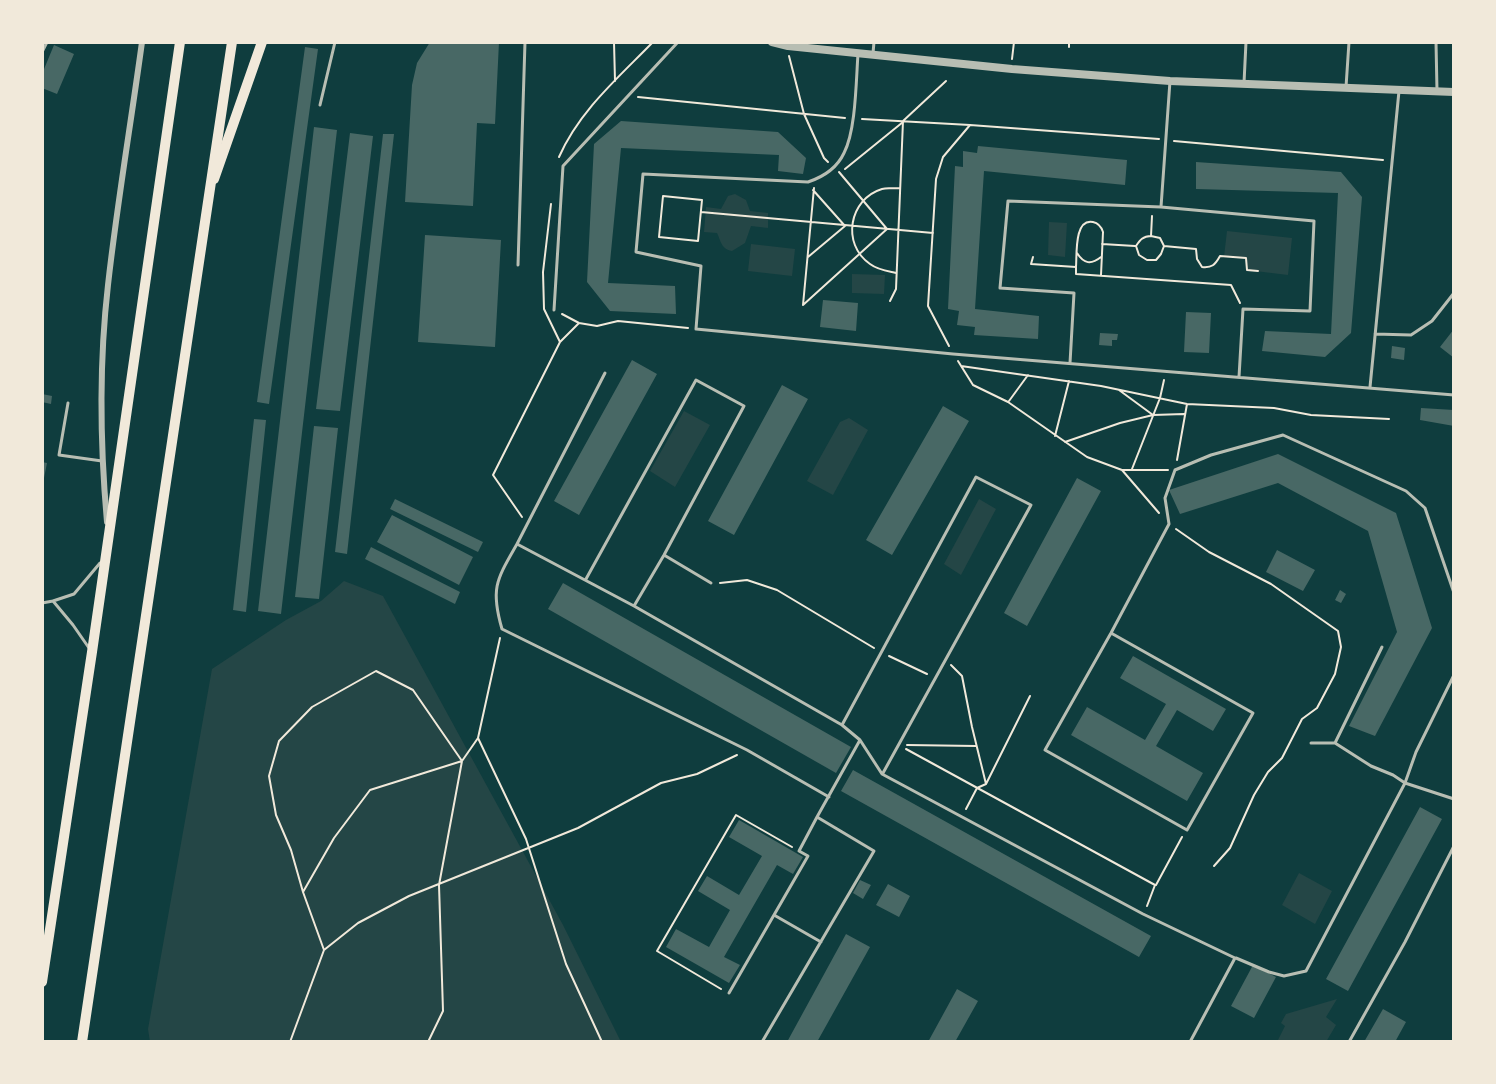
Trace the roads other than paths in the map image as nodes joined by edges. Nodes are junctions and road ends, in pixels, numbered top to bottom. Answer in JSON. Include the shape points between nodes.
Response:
{"nodes":[{"id":1,"x":47,"y":42,"type":"edge"},
{"id":2,"x":142,"y":42,"type":"edge"},
{"id":3,"x":180,"y":42,"type":"edge"},
{"id":4,"x":232,"y":42,"type":"edge"},
{"id":5,"x":262,"y":42,"type":"edge"},
{"id":6,"x":334,"y":42,"type":"edge"},
{"id":7,"x":525,"y":42,"type":"edge"},
{"id":8,"x":678,"y":42,"type":"edge"},
{"id":9,"x":772,"y":42,"type":"edge"},
{"id":10,"x":874,"y":42,"type":"edge"},
{"id":11,"x":1246,"y":42,"type":"edge"},
{"id":12,"x":1349,"y":42,"type":"edge"},
{"id":13,"x":1436,"y":42,"type":"edge"},
{"id":14,"x":42,"y":52,"type":"edge"},
{"id":15,"x":858,"y":53,"type":"junction"},
{"id":16,"x":873,"y":55,"type":"junction"},
{"id":17,"x":1170,"y":81,"type":"junction"},
{"id":18,"x":1244,"y":84,"type":"junction"},
{"id":19,"x":1346,"y":88,"type":"junction"},
{"id":20,"x":1399,"y":90,"type":"junction"},
{"id":21,"x":1437,"y":91,"type":"junction"},
{"id":22,"x":1454,"y":92,"type":"edge"},
{"id":23,"x":320,"y":105,"type":"dead end"},
{"id":24,"x":208,"y":196,"type":"junction"},
{"id":25,"x":1161,"y":207,"type":"junction"},
{"id":26,"x":518,"y":265,"type":"dead end"},
{"id":27,"x":1454,"y":293,"type":"edge"},
{"id":28,"x":554,"y":310,"type":"road end"},
{"id":29,"x":1375,"y":334,"type":"junction"},
{"id":30,"x":1070,"y":364,"type":"junction"},
{"id":31,"x":606,"y":373,"type":"dead end"},
{"id":32,"x":1239,"y":377,"type":"junction"},
{"id":33,"x":1370,"y":387,"type":"junction"},
{"id":34,"x":1454,"y":395,"type":"edge"},
{"id":35,"x":68,"y":403,"type":"dead end"},
{"id":36,"x":102,"y":461,"type":"junction"},
{"id":37,"x":108,"y":537,"type":"junction"},
{"id":38,"x":517,"y":544,"type":"junction"},
{"id":39,"x":664,"y":555,"type":"junction"},
{"id":40,"x":105,"y":557,"type":"junction"},
{"id":41,"x":586,"y":579,"type":"junction"},
{"id":42,"x":711,"y":584,"type":"road end"},
{"id":43,"x":1454,"y":593,"type":"edge"},
{"id":44,"x":52,"y":601,"type":"junction"},
{"id":45,"x":42,"y":603,"type":"edge"},
{"id":46,"x":634,"y":606,"type":"junction"},
{"id":47,"x":1111,"y":633,"type":"junction"},
{"id":48,"x":1382,"y":647,"type":"dead end"},
{"id":49,"x":92,"y":652,"type":"junction"},
{"id":50,"x":1454,"y":675,"type":"edge"},
{"id":51,"x":842,"y":725,"type":"junction"},
{"id":52,"x":860,"y":740,"type":"junction"},
{"id":53,"x":1311,"y":743,"type":"dead end"},
{"id":54,"x":1335,"y":743,"type":"junction"},
{"id":55,"x":882,"y":774,"type":"junction"},
{"id":56,"x":1405,"y":783,"type":"junction"},
{"id":57,"x":829,"y":797,"type":"junction"},
{"id":58,"x":1454,"y":799,"type":"edge"},
{"id":59,"x":817,"y":818,"type":"junction"},
{"id":60,"x":1454,"y":846,"type":"edge"},
{"id":61,"x":774,"y":915,"type":"junction"},
{"id":62,"x":820,"y":942,"type":"junction"},
{"id":63,"x":1236,"y":958,"type":"junction"},
{"id":64,"x":42,"y":982,"type":"edge"},
{"id":65,"x":729,"y":993,"type":"road end"},
{"id":66,"x":82,"y":1042,"type":"edge"},
{"id":67,"x":762,"y":1042,"type":"edge"},
{"id":68,"x":1190,"y":1042,"type":"edge"},
{"id":69,"x":1349,"y":1042,"type":"edge"}],
"edges":[{"from":1,"to":14,"type":"lane"},
{"from":2,"to":36,"type":"street","via":[[108,286]]},
{"from":3,"to":37,"type":"main road"},
{"from":4,"to":24,"type":"main road"},
{"from":5,"to":24,"type":"main road"},
{"from":6,"to":23,"type":"lane"},
{"from":7,"to":26,"type":"lane"},
{"from":8,"to":28,"type":"lane","via":[[562,166]]},
{"from":9,"to":15,"type":"street"},
{"from":10,"to":16,"type":"lane"},
{"from":11,"to":18,"type":"lane"},
{"from":12,"to":19,"type":"lane"},
{"from":13,"to":21,"type":"lane"},
{"from":15,"to":16,"type":"street"},
{"from":15,"to":30,"type":"lane","via":[[853,119],[846,151],[825,176],[808,182],[644,174],[636,252],[701,266],[696,329]]},
{"from":16,"to":17,"type":"street"},
{"from":17,"to":18,"type":"street"},
{"from":17,"to":25,"type":"lane"},
{"from":18,"to":19,"type":"street"},
{"from":19,"to":20,"type":"street"},
{"from":20,"to":21,"type":"street"},
{"from":20,"to":29,"type":"lane"},
{"from":21,"to":22,"type":"street"},
{"from":24,"to":66,"type":"main road"},
{"from":25,"to":30,"type":"lane","via":[[1008,201],[1000,288],[1074,293]]},
{"from":25,"to":32,"type":"lane","via":[[1314,221],[1310,311],[1244,309]]},
{"from":27,"to":29,"type":"lane","via":[[1432,321],[1411,335]]},
{"from":29,"to":33,"type":"lane"},
{"from":30,"to":32,"type":"lane"},
{"from":31,"to":38,"type":"lane"},
{"from":32,"to":33,"type":"lane"},
{"from":33,"to":34,"type":"lane"},
{"from":35,"to":36,"type":"lane","via":[[59,455]]},
{"from":36,"to":37,"type":"street"},
{"from":37,"to":40,"type":"main road"},
{"from":38,"to":41,"type":"lane"},
{"from":38,"to":57,"type":"lane","via":[[497,579],[496,607],[502,629],[747,750]]},
{"from":39,"to":41,"type":"lane","via":[[744,406],[696,380]]},
{"from":39,"to":42,"type":"lane"},
{"from":39,"to":46,"type":"lane"},
{"from":40,"to":44,"type":"lane","via":[[74,594]]},
{"from":40,"to":49,"type":"main road"},
{"from":41,"to":46,"type":"lane"},
{"from":43,"to":47,"type":"lane","via":[[1425,508],[1406,491],[1283,435],[1211,455],[1175,470],[1165,498],[1169,524]]},
{"from":44,"to":45,"type":"lane"},
{"from":44,"to":49,"type":"lane"},
{"from":46,"to":51,"type":"lane"},
{"from":47,"to":47,"type":"lane","via":[[1045,750],[1187,830],[1253,713]]},
{"from":48,"to":54,"type":"lane"},
{"from":49,"to":64,"type":"main road"},
{"from":50,"to":56,"type":"lane"},
{"from":51,"to":52,"type":"lane"},
{"from":51,"to":55,"type":"lane","via":[[976,477],[1031,505]]},
{"from":52,"to":55,"type":"lane"},
{"from":52,"to":57,"type":"lane"},
{"from":53,"to":54,"type":"lane"},
{"from":54,"to":56,"type":"lane"},
{"from":55,"to":63,"type":"lane","via":[[1143,914]]},
{"from":56,"to":58,"type":"lane"},
{"from":56,"to":63,"type":"lane","via":[[1306,971],[1284,976]]},
{"from":57,"to":59,"type":"lane"},
{"from":59,"to":61,"type":"lane","via":[[799,851],[808,856]]},
{"from":59,"to":62,"type":"lane","via":[[874,851]]},
{"from":60,"to":69,"type":"lane"},
{"from":61,"to":62,"type":"lane"},
{"from":61,"to":65,"type":"lane"},
{"from":62,"to":67,"type":"lane"},
{"from":63,"to":68,"type":"lane"}]}
